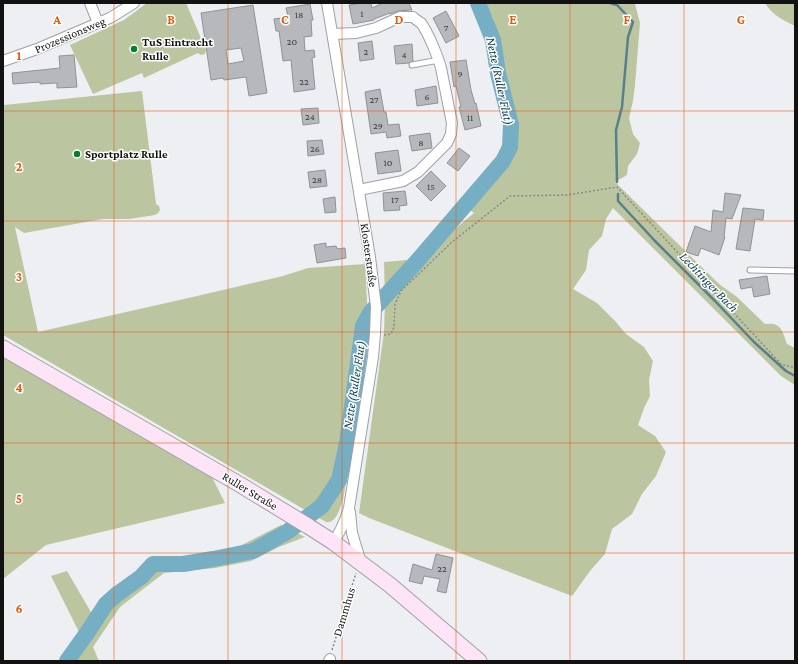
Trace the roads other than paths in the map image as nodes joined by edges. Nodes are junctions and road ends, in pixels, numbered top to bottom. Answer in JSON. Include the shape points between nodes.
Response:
{"nodes":[{"id":1,"x":90,"y":3,"type":"edge"},
{"id":2,"x":134,"y":3,"type":"edge"},
{"id":3,"x":327,"y":3,"type":"edge"},
{"id":4,"x":98,"y":23,"type":"junction"},
{"id":5,"x":333,"y":34,"type":"junction"},
{"id":6,"x":439,"y":60,"type":"junction"},
{"id":7,"x":3,"y":61,"type":"edge"},
{"id":8,"x":412,"y":65,"type":"dead end"},
{"id":9,"x":359,"y":190,"type":"junction"},
{"id":10,"x":750,"y":270,"type":"dead end"},
{"id":11,"x":795,"y":271,"type":"edge"},
{"id":12,"x":3,"y":348,"type":"edge"},
{"id":13,"x":349,"y":508,"type":"junction"},
{"id":14,"x":333,"y":542,"type":"junction"},
{"id":15,"x":361,"y":563,"type":"junction"},
{"id":16,"x":479,"y":661,"type":"edge"}],
"edges":[{"from":1,"to":4,"type":"street"},
{"from":2,"to":4,"type":"street","name":"Prozessionsweg"},
{"from":3,"to":5,"type":"street","name":"Klosterstraße"},
{"from":4,"to":7,"type":"street","name":"Prozessionsweg"},
{"from":5,"to":6,"type":"street","via":[[356,33],[376,28],[400,17],[413,17],[421,24]]},
{"from":5,"to":9,"type":"street","name":"Klosterstraße"},
{"from":6,"to":8,"type":"lane"},
{"from":6,"to":9,"type":"street","via":[[452,123],[447,143],[418,172],[403,181]]},
{"from":9,"to":13,"type":"street","name":"Klosterstraße","via":[[375,292],[376,323]]},
{"from":10,"to":11,"type":"lane"},
{"from":12,"to":14,"type":"main road","name":"Ruller Straße","via":[[239,484]]},
{"from":13,"to":14,"type":"street","name":"Klosterstraße","via":[[345,522]]},
{"from":13,"to":15,"type":"street","name":"Klosterstraße","via":[[352,533]]},
{"from":14,"to":15,"type":"main road","name":"Ruller Straße"},
{"from":15,"to":16,"type":"main road","name":"Ruller Straße"}]}
